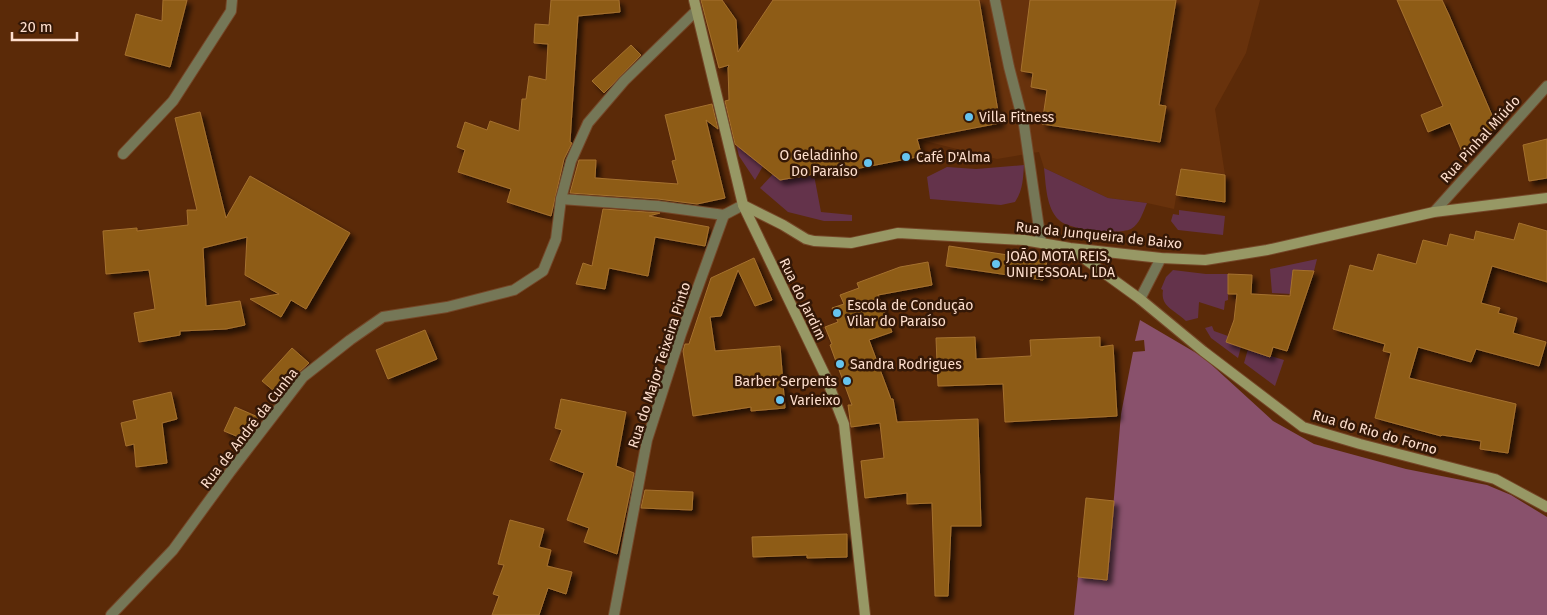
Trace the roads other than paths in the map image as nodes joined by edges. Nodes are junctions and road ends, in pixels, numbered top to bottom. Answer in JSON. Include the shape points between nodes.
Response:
{"nodes":[{"id":1,"x":232,"y":0,"type":"edge"},
{"id":2,"x":694,"y":0,"type":"edge"},
{"id":3,"x":995,"y":0,"type":"edge"},
{"id":4,"x":696,"y":11,"type":"junction"},
{"id":5,"x":1547,"y":86,"type":"edge"},
{"id":6,"x":122,"y":154,"type":"dead end"},
{"id":7,"x":1547,"y":198,"type":"edge"},
{"id":8,"x":561,"y":199,"type":"junction"},
{"id":9,"x":743,"y":205,"type":"junction"},
{"id":10,"x":1434,"y":212,"type":"junction"},
{"id":11,"x":724,"y":215,"type":"junction"},
{"id":12,"x":1041,"y":242,"type":"junction"},
{"id":13,"x":1070,"y":248,"type":"junction"},
{"id":14,"x":1162,"y":258,"type":"junction"},
{"id":15,"x":1140,"y":299,"type":"junction"},
{"id":16,"x":1547,"y":506,"type":"edge"},
{"id":17,"x":111,"y":615,"type":"edge"},
{"id":18,"x":614,"y":615,"type":"edge"},
{"id":19,"x":865,"y":615,"type":"edge"}],
"edges":[{"from":1,"to":6,"type":"street","via":[[231,11],[173,101]]},
{"from":2,"to":4,"type":"street","name":"Rua do Jardim"},
{"from":3,"to":12,"type":"street","via":[[1024,125]]},
{"from":4,"to":8,"type":"street","name":"Rua de André da Cunha","via":[[624,81],[588,123],[571,161]]},
{"from":4,"to":9,"type":"street","name":"Rua do Jardim"},
{"from":5,"to":10,"type":"street","name":"Rua Pinhal Miúdo"},
{"from":7,"to":10,"type":"street","name":"Rua da Junqueira de Baixo"},
{"from":8,"to":11,"type":"street","via":[[658,206]]},
{"from":8,"to":17,"type":"street","name":"Rua de André da Cunha","via":[[556,238],[543,271],[514,290],[447,307],[384,317],[304,377],[173,550]]},
{"from":9,"to":11,"type":"street"},
{"from":9,"to":12,"type":"street","name":"Rua da Junqueira de Baixo","via":[[814,241],[851,243],[898,233]]},
{"from":9,"to":19,"type":"street","name":"Rua do Jardim","via":[[825,375],[844,424]]},
{"from":10,"to":14,"type":"street","name":"Rua da Junqueira de Baixo","via":[[1205,260]]},
{"from":11,"to":18,"type":"street","name":"Rua do Major Teixeira Pinto","via":[[647,440]]},
{"from":12,"to":13,"type":"street","name":"Rua da Junqueira de Baixo"},
{"from":13,"to":14,"type":"street","name":"Rua da Junqueira de Baixo"},
{"from":13,"to":15,"type":"street","name":"Rua do Rio do Forno"},
{"from":14,"to":15,"type":"street"},
{"from":15,"to":16,"type":"street","name":"Rua do Rio do Forno","via":[[1303,427],[1495,479]]}]}
